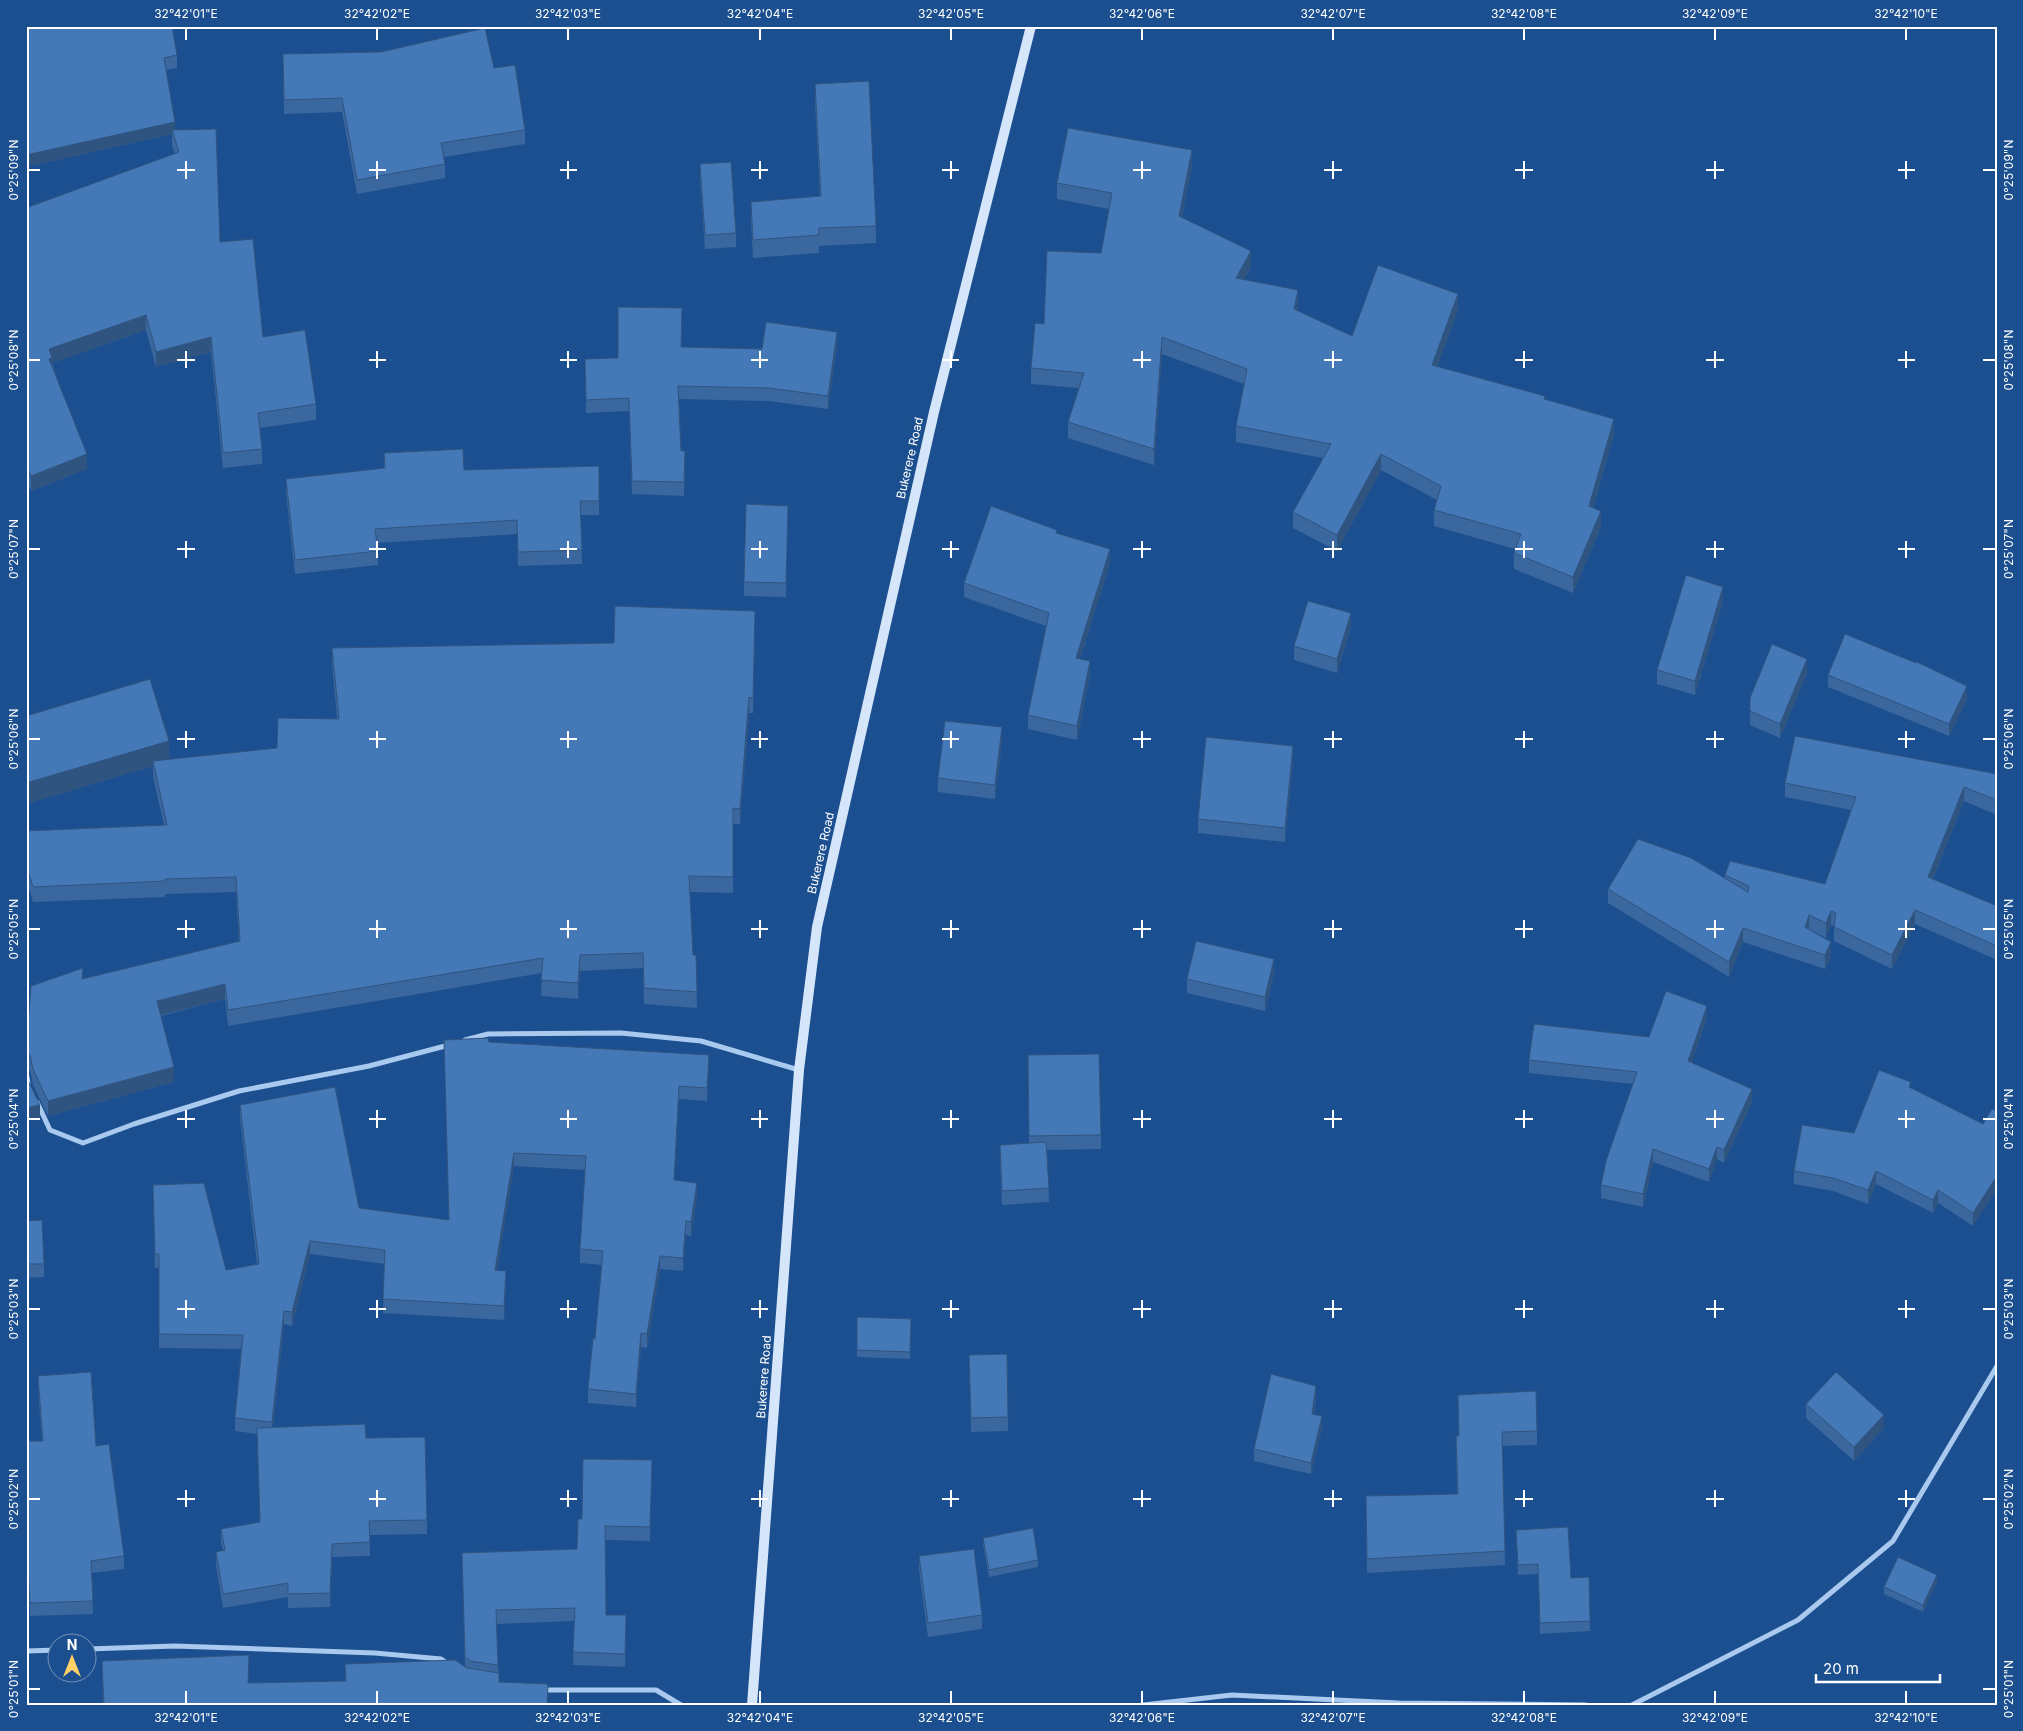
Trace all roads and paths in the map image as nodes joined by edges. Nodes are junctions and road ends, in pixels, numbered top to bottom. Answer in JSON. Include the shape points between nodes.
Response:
{"nodes":[{"id":1,"x":1031,"y":26,"type":"edge"},
{"id":2,"x":460,"y":1042,"type":"edge"},
{"id":3,"x":451,"y":1044,"type":"edge"},
{"id":4,"x":799,"y":1070,"type":"junction"},
{"id":5,"x":26,"y":1072,"type":"edge"},
{"id":6,"x":29,"y":1086,"type":"edge"},
{"id":7,"x":33,"y":1095,"type":"edge"},
{"id":8,"x":1997,"y":1366,"type":"edge"},
{"id":9,"x":98,"y":1649,"type":"edge"},
{"id":10,"x":48,"y":1650,"type":"edge"},
{"id":11,"x":26,"y":1651,"type":"edge"},
{"id":12,"x":455,"y":1668,"type":"edge"},
{"id":13,"x":534,"y":1688,"type":"edge"},
{"id":14,"x":681,"y":1705,"type":"edge"},
{"id":15,"x":752,"y":1705,"type":"edge"},
{"id":16,"x":1144,"y":1705,"type":"edge"},
{"id":17,"x":1586,"y":1705,"type":"edge"},
{"id":18,"x":1632,"y":1705,"type":"edge"}],
"edges":[{"from":1,"to":4,"type":"street","name":"Bukerere Road","via":[[934,412],[820,917]]},
{"from":2,"to":4,"type":"street","via":[[488,1034],[620,1034],[701,1041]]},
{"from":3,"to":7,"type":"street","via":[[369,1066],[239,1091],[134,1124],[83,1144],[50,1130]]},
{"from":4,"to":15,"type":"street","name":"Bukerere Road"},
{"from":5,"to":6,"type":"street"},
{"from":8,"to":18,"type":"street","via":[[1893,1541],[1798,1620]]},
{"from":9,"to":12,"type":"street","via":[[175,1646],[375,1653],[441,1660]]},
{"from":10,"to":11,"type":"street"},
{"from":13,"to":14,"type":"street","via":[[552,1691],[656,1690]]},
{"from":16,"to":17,"type":"street","via":[[1232,1695]]}]}
